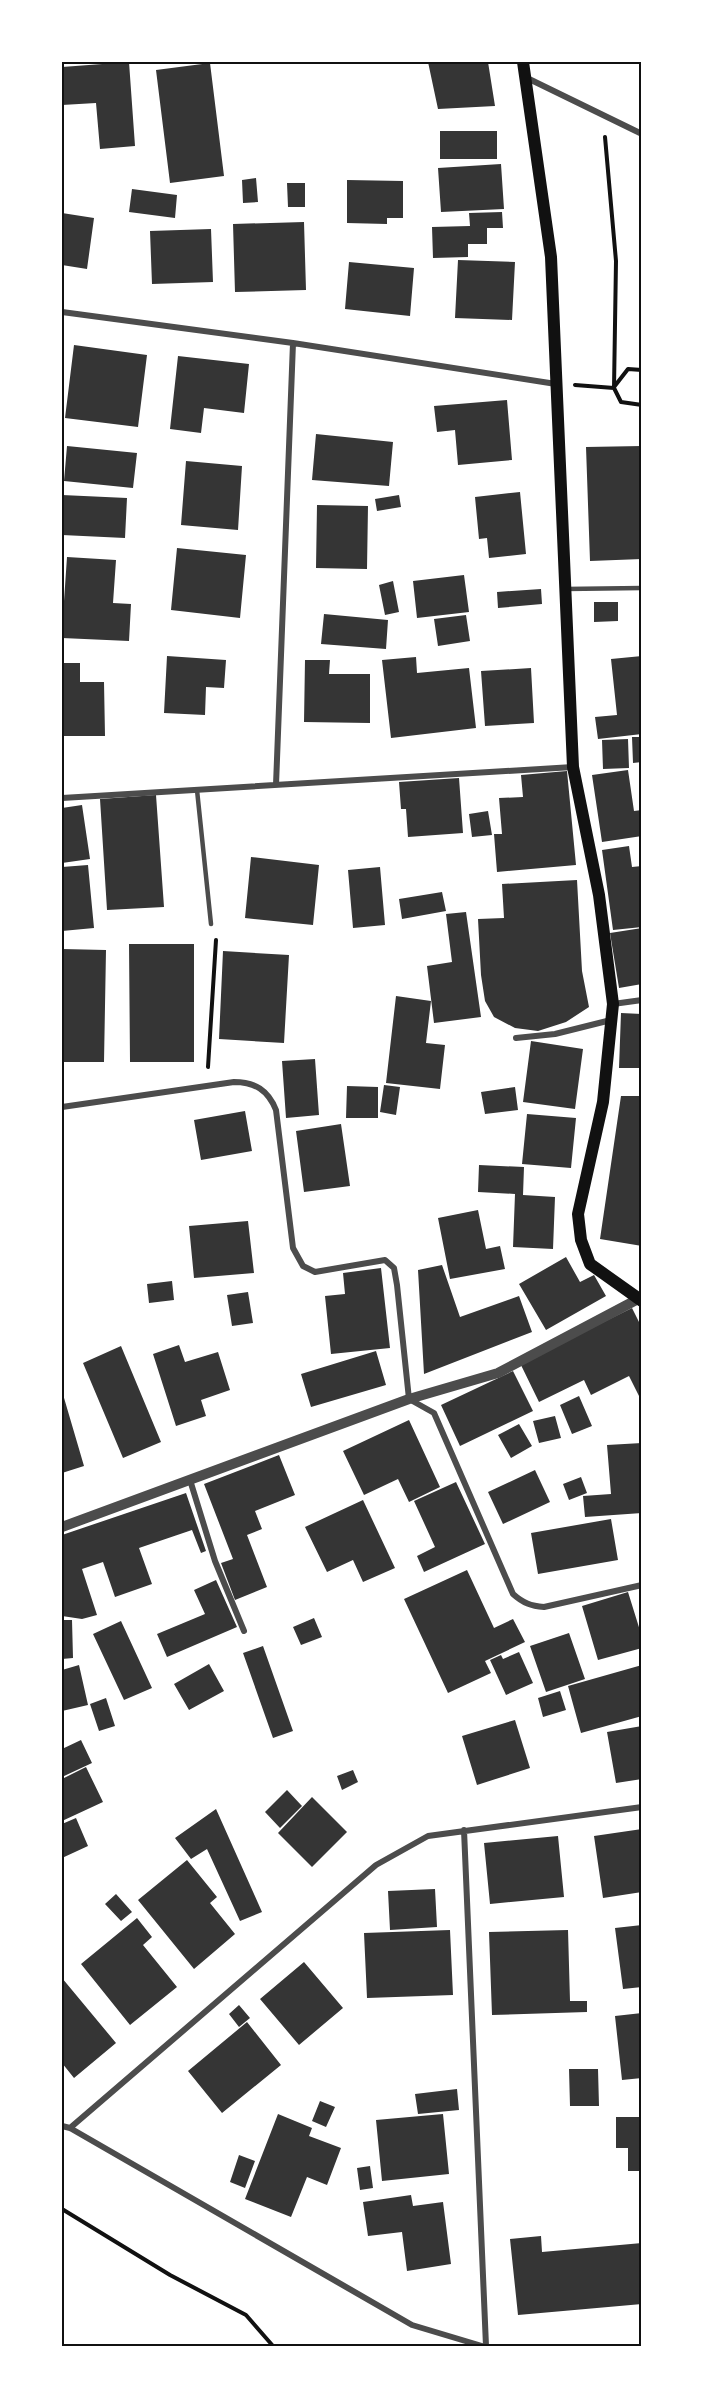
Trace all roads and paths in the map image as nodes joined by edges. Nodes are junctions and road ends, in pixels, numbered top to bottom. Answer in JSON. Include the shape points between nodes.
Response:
{"nodes":[{"id":1,"x":523,"y":62,"type":"edge"},
{"id":2,"x":525,"y":77,"type":"junction"},
{"id":3,"x":603,"y":115,"type":"junction"},
{"id":4,"x":642,"y":134,"type":"edge"},
{"id":5,"x":62,"y":312,"type":"edge"},
{"id":6,"x":293,"y":343,"type":"junction"},
{"id":7,"x":642,"y":370,"type":"edge"},
{"id":8,"x":556,"y":384,"type":"junction"},
{"id":9,"x":614,"y":388,"type":"junction"},
{"id":10,"x":642,"y":405,"type":"edge"},
{"id":11,"x":642,"y":588,"type":"edge"},
{"id":12,"x":565,"y":589,"type":"junction"},
{"id":13,"x":573,"y":767,"type":"junction"},
{"id":14,"x":276,"y":785,"type":"junction"},
{"id":15,"x":197,"y":790,"type":"junction"},
{"id":16,"x":62,"y":798,"type":"edge"},
{"id":17,"x":211,"y":924,"type":"joint"},
{"id":18,"x":642,"y":1000,"type":"edge"},
{"id":19,"x":613,"y":1004,"type":"junction"},
{"id":20,"x":611,"y":1020,"type":"junction"},
{"id":21,"x":516,"y":1038,"type":"dead end"},
{"id":22,"x":207,"y":1086,"type":"junction"},
{"id":23,"x":62,"y":1107,"type":"edge"},
{"id":24,"x":641,"y":1299,"type":"edge"},
{"id":25,"x":409,"y":1400,"type":"junction"},
{"id":26,"x":190,"y":1480,"type":"junction"},
{"id":27,"x":62,"y":1527,"type":"edge"},
{"id":28,"x":642,"y":1586,"type":"edge"},
{"id":29,"x":244,"y":1631,"type":"dead end"},
{"id":30,"x":642,"y":1807,"type":"edge"},
{"id":31,"x":464,"y":1830,"type":"junction"},
{"id":32,"x":62,"y":2126,"type":"edge"},
{"id":33,"x":70,"y":2128,"type":"junction"},
{"id":34,"x":62,"y":2209,"type":"edge"},
{"id":35,"x":273,"y":2346,"type":"edge"},
{"id":36,"x":484,"y":2346,"type":"edge"}],
"edges":[{"from":1,"to":2,"type":"main road"},
{"from":2,"to":3,"type":"street"},
{"from":2,"to":8,"type":"main road","via":[[551,257]]},
{"from":3,"to":4,"type":"street"},
{"from":3,"to":9,"type":"path","via":[[616,261]]},
{"from":5,"to":6,"type":"street"},
{"from":6,"to":8,"type":"street"},
{"from":6,"to":14,"type":"street"},
{"from":7,"to":9,"type":"path","via":[[628,369]]},
{"from":8,"to":9,"type":"path"},
{"from":8,"to":12,"type":"main road"},
{"from":9,"to":10,"type":"path","via":[[621,402]]},
{"from":11,"to":12,"type":"lane"},
{"from":12,"to":13,"type":"main road"},
{"from":13,"to":14,"type":"street"},
{"from":13,"to":19,"type":"main road","via":[[599,895]]},
{"from":14,"to":15,"type":"street"},
{"from":15,"to":16,"type":"street"},
{"from":15,"to":17,"type":"lane"},
{"from":17,"to":22,"type":"path","via":[[216,938]]},
{"from":18,"to":19,"type":"street"},
{"from":19,"to":20,"type":"main road"},
{"from":20,"to":21,"type":"street","via":[[555,1034]]},
{"from":20,"to":24,"type":"main road","via":[[603,1102],[578,1214],[581,1240],[590,1264]]},
{"from":22,"to":23,"type":"street"},
{"from":22,"to":25,"type":"street","via":[[245,1082],[265,1091],[272,1100],[293,1248],[303,1266],[315,1272],[385,1260],[394,1268]]},
{"from":24,"to":25,"type":"street","via":[[498,1373]]},
{"from":25,"to":26,"type":"street"},
{"from":25,"to":28,"type":"street","via":[[434,1413],[513,1594],[522,1602],[544,1607]]},
{"from":26,"to":27,"type":"street"},
{"from":26,"to":29,"type":"street","via":[[215,1561]]},
{"from":30,"to":31,"type":"street"},
{"from":31,"to":33,"type":"street","via":[[428,1836],[376,1864]]},
{"from":31,"to":36,"type":"street"},
{"from":32,"to":33,"type":"street"},
{"from":33,"to":36,"type":"street","via":[[412,2325]]},
{"from":34,"to":35,"type":"path","via":[[170,2275],[246,2315]]}]}
